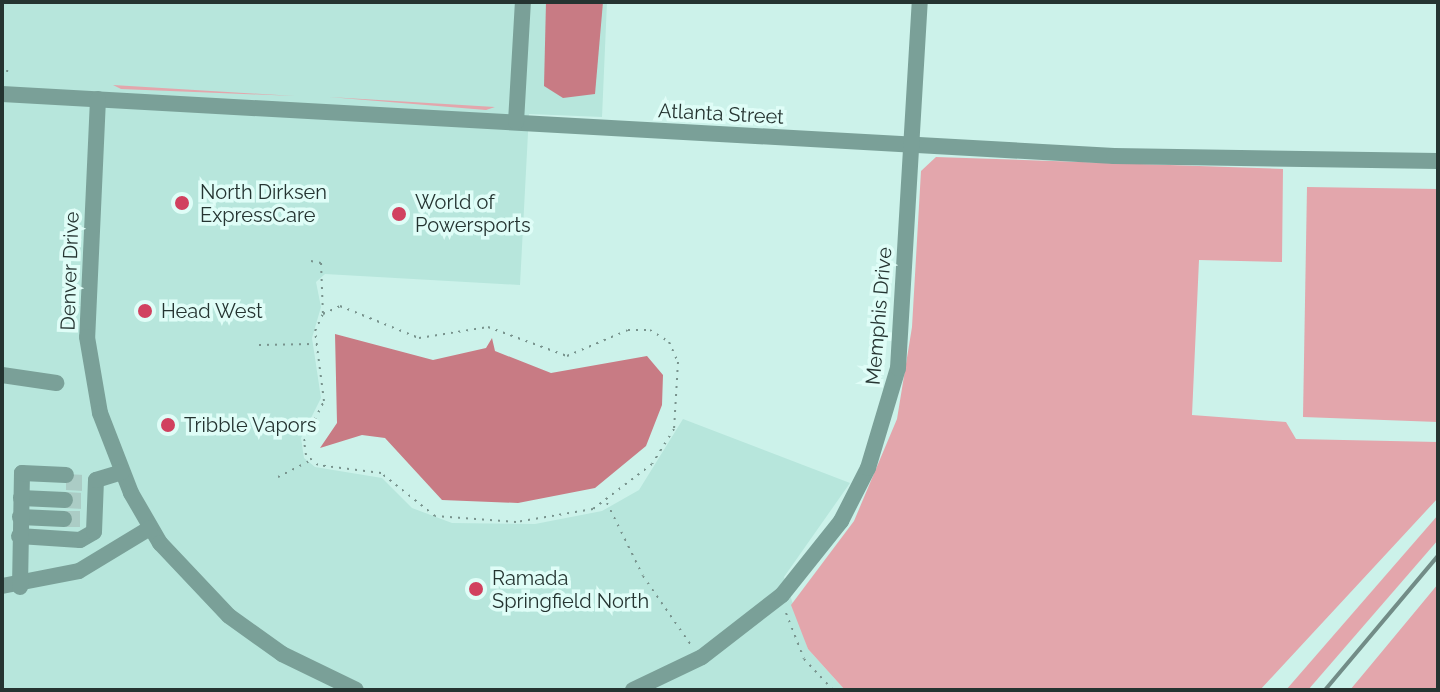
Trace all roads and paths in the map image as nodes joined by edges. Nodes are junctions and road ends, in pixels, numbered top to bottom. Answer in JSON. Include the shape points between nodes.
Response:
{"nodes":[{"id":1,"x":523,"y":2,"type":"edge"},
{"id":2,"x":920,"y":2,"type":"edge"},
{"id":3,"x":8,"y":65,"type":"dead end"},
{"id":4,"x":7,"y":72,"type":"dead end"},
{"id":5,"x":2,"y":94,"type":"edge"},
{"id":6,"x":98,"y":99,"type":"junction"},
{"id":7,"x":516,"y":122,"type":"junction"},
{"id":8,"x":911,"y":145,"type":"junction"},
{"id":9,"x":1438,"y":161,"type":"edge"},
{"id":10,"x":311,"y":261,"type":"dead end"},
{"id":11,"x":323,"y":314,"type":"junction"},
{"id":12,"x":315,"y":344,"type":"junction"},
{"id":13,"x":259,"y":345,"type":"dead end"},
{"id":14,"x":2,"y":375,"type":"edge"},
{"id":15,"x":56,"y":383,"type":"dead end"},
{"id":16,"x":310,"y":460,"type":"junction"},
{"id":17,"x":122,"y":472,"type":"junction"},
{"id":18,"x":278,"y":477,"type":"dead end"},
{"id":19,"x":66,"y":478,"type":"tunnel mouth"},
{"id":20,"x":607,"y":502,"type":"junction"},
{"id":21,"x":20,"y":506,"type":"junction"},
{"id":22,"x":150,"y":528,"type":"junction"},
{"id":23,"x":2,"y":586,"type":"edge"},
{"id":24,"x":20,"y":587,"type":"junction"},
{"id":25,"x":786,"y":613,"type":"dead end"},
{"id":26,"x":693,"y":649,"type":"dead end"},
{"id":27,"x":661,"y":685,"type":"edge"},
{"id":28,"x":356,"y":690,"type":"edge"},
{"id":29,"x":633,"y":690,"type":"edge"},
{"id":30,"x":833,"y":690,"type":"edge"}],
"edges":[{"from":1,"to":7,"type":"street"},
{"from":2,"to":8,"type":"street","name":"Memphis Drive"},
{"from":3,"to":4,"type":"path"},
{"from":5,"to":6,"type":"street","name":"Atlanta Street"},
{"from":6,"to":7,"type":"street","name":"Atlanta Street"},
{"from":6,"to":17,"type":"street","name":"Denver Drive","via":[[87,337],[100,413]]},
{"from":7,"to":8,"type":"street","name":"Atlanta Street"},
{"from":8,"to":9,"type":"street","name":"Atlanta Street"},
{"from":8,"to":27,"type":"street","name":"Memphis Drive","via":[[898,368],[862,483],[827,542],[782,595],[730,639]]},
{"from":10,"to":11,"type":"path","via":[[321,263]]},
{"from":11,"to":12,"type":"path"},
{"from":11,"to":20,"type":"path","via":[[352,308],[427,339],[500,329],[567,356],[628,330],[663,335],[680,372],[674,429],[652,464]]},
{"from":12,"to":13,"type":"path"},
{"from":12,"to":16,"type":"path","via":[[324,401],[304,441]]},
{"from":14,"to":15,"type":"street"},
{"from":16,"to":18,"type":"path"},
{"from":16,"to":20,"type":"path","via":[[381,473],[420,508],[450,519],[529,521]]},
{"from":17,"to":21,"type":"street","via":[[90,480],[89,515],[80,540]]},
{"from":17,"to":22,"type":"street","name":"Denver Drive"},
{"from":19,"to":21,"type":"street"},
{"from":20,"to":26,"type":"path","via":[[643,576]]},
{"from":21,"to":21,"type":"street","via":[[64,514]]},
{"from":21,"to":24,"type":"street"},
{"from":22,"to":24,"type":"street","via":[[79,571]]},
{"from":22,"to":28,"type":"street","name":"Denver Drive","via":[[196,585],[252,635]]},
{"from":23,"to":24,"type":"street"},
{"from":25,"to":30,"type":"path","via":[[804,659]]},
{"from":27,"to":29,"type":"street","name":"Memphis Drive"}]}
